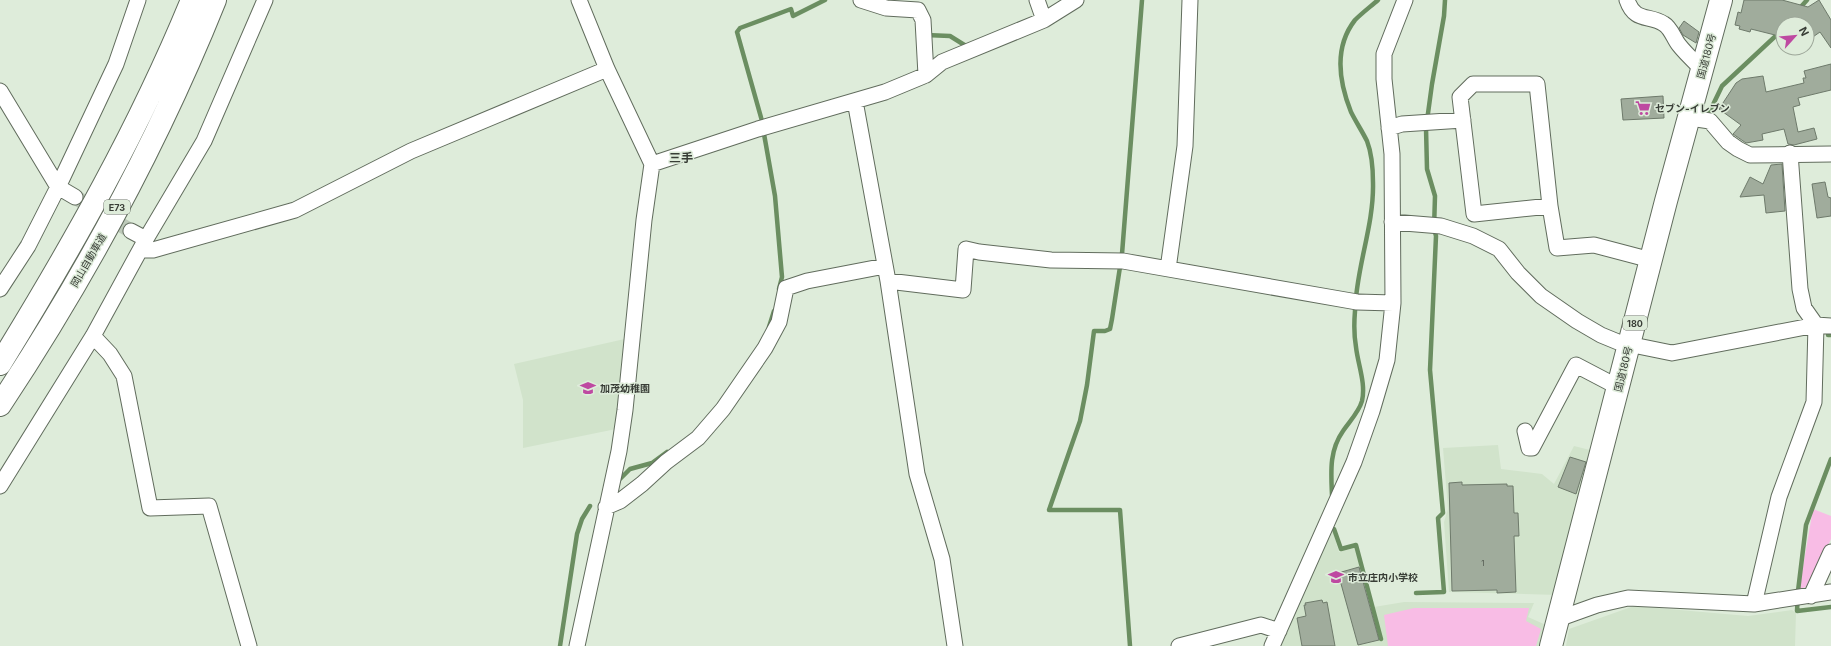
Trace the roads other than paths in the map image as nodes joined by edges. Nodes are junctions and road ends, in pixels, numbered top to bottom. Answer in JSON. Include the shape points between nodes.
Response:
{"nodes":[{"id":1,"x":138,"y":0,"type":"edge"},
{"id":2,"x":192,"y":0,"type":"edge"},
{"id":3,"x":215,"y":0,"type":"edge"},
{"id":4,"x":265,"y":0,"type":"edge"},
{"id":5,"x":579,"y":0,"type":"edge"},
{"id":6,"x":1076,"y":0,"type":"edge"},
{"id":7,"x":1190,"y":0,"type":"edge"},
{"id":8,"x":1405,"y":0,"type":"edge"},
{"id":9,"x":1627,"y":0,"type":"edge"},
{"id":10,"x":1721,"y":0,"type":"edge"},
{"id":11,"x":866,"y":2,"type":"edge"},
{"id":12,"x":1041,"y":13,"type":"edge"},
{"id":13,"x":608,"y":68,"type":"junction"},
{"id":14,"x":1703,"y":70,"type":"junction"},
{"id":15,"x":926,"y":75,"type":"junction"},
{"id":16,"x":0,"y":91,"type":"edge"},
{"id":17,"x":856,"y":101,"type":"junction"},
{"id":18,"x":1702,"y":119,"type":"junction"},
{"id":19,"x":1463,"y":120,"type":"junction"},
{"id":20,"x":1389,"y":128,"type":"junction"},
{"id":21,"x":1790,"y":153,"type":"junction"},
{"id":22,"x":1831,"y":154,"type":"edge"},
{"id":23,"x":652,"y":164,"type":"junction"},
{"id":24,"x":58,"y":187,"type":"junction"},
{"id":25,"x":75,"y":197,"type":"tunnel mouth"},
{"id":26,"x":1550,"y":206,"type":"junction"},
{"id":27,"x":1392,"y":222,"type":"junction"},
{"id":28,"x":131,"y":231,"type":"tunnel mouth"},
{"id":29,"x":143,"y":245,"type":"junction"},
{"id":30,"x":1651,"y":260,"type":"junction"},
{"id":31,"x":885,"y":266,"type":"junction"},
{"id":32,"x":1168,"y":269,"type":"junction"},
{"id":33,"x":888,"y":281,"type":"junction"},
{"id":34,"x":0,"y":289,"type":"edge"},
{"id":35,"x":1393,"y":303,"type":"junction"},
{"id":36,"x":1816,"y":325,"type":"junction"},
{"id":37,"x":1831,"y":326,"type":"edge"},
{"id":38,"x":93,"y":336,"type":"junction"},
{"id":39,"x":1629,"y":344,"type":"junction"},
{"id":40,"x":0,"y":364,"type":"edge"},
{"id":41,"x":1618,"y":386,"type":"junction"},
{"id":42,"x":0,"y":405,"type":"edge"},
{"id":43,"x":1525,"y":431,"type":"dead end"},
{"id":44,"x":0,"y":486,"type":"edge"},
{"id":45,"x":606,"y":507,"type":"junction"},
{"id":46,"x":1831,"y":552,"type":"edge"},
{"id":47,"x":1831,"y":592,"type":"edge"},
{"id":48,"x":1802,"y":598,"type":"junction"},
{"id":49,"x":1754,"y":604,"type":"junction"},
{"id":50,"x":1558,"y":619,"type":"junction"},
{"id":51,"x":1279,"y":631,"type":"junction"},
{"id":52,"x":249,"y":646,"type":"edge"},
{"id":53,"x":577,"y":646,"type":"edge"},
{"id":54,"x":955,"y":646,"type":"edge"},
{"id":55,"x":1179,"y":646,"type":"edge"},
{"id":56,"x":1272,"y":646,"type":"edge"},
{"id":57,"x":1551,"y":646,"type":"edge"}],
"edges":[{"from":1,"to":24,"type":"street","via":[[116,64]]},
{"from":2,"to":40,"type":"highway","number":"E73","via":[[115,166]]},
{"from":3,"to":42,"type":"highway","name":"岡山自動車道","number":"E73","via":[[167,110],[132,180],[90,258]]},
{"from":4,"to":29,"type":"street","via":[[204,141]]},
{"from":5,"to":13,"type":"street"},
{"from":6,"to":12,"type":"street"},
{"from":7,"to":32,"type":"street","via":[[1185,146]]},
{"from":8,"to":20,"type":"street","via":[[1384,54]]},
{"from":9,"to":14,"type":"street","via":[[1633,12],[1666,25],[1678,44]]},
{"from":10,"to":14,"type":"highway","name":"国道180号","number":"180"},
{"from":11,"to":15,"type":"street","via":[[899,10],[918,10],[923,20]]},
{"from":12,"to":15,"type":"street","via":[[942,62]]},
{"from":13,"to":23,"type":"street"},
{"from":13,"to":29,"type":"street","via":[[411,151],[295,210],[153,250]]},
{"from":14,"to":18,"type":"highway","name":"国道180号","number":"180"},
{"from":15,"to":17,"type":"street"},
{"from":16,"to":24,"type":"street"},
{"from":17,"to":23,"type":"street","via":[[758,129]]},
{"from":17,"to":31,"type":"street"},
{"from":18,"to":21,"type":"street","via":[[1728,142],[1750,155]]},
{"from":18,"to":30,"type":"highway","name":"国道180号","number":"180"},
{"from":19,"to":20,"type":"street","via":[[1402,124]]},
{"from":19,"to":26,"type":"street","via":[[1474,214]]},
{"from":19,"to":26,"type":"street","via":[[1460,97],[1473,84],[1537,84]]},
{"from":20,"to":27,"type":"street","via":[[1392,154]]},
{"from":21,"to":22,"type":"street"},
{"from":21,"to":36,"type":"street","via":[[1800,289],[1804,308]]},
{"from":23,"to":45,"type":"street","via":[[644,220],[626,410]]},
{"from":24,"to":25,"type":"street"},
{"from":24,"to":34,"type":"street","via":[[28,246]]},
{"from":26,"to":30,"type":"street","via":[[1557,248],[1594,245]]},
{"from":27,"to":35,"type":"street"},
{"from":27,"to":39,"type":"street","via":[[1434,225],[1473,236],[1499,249],[1541,296],[1577,322],[1601,335]]},
{"from":28,"to":29,"type":"street"},
{"from":29,"to":38,"type":"street"},
{"from":30,"to":39,"type":"highway","name":"国道180号","number":"180"},
{"from":31,"to":33,"type":"street"},
{"from":31,"to":45,"type":"street","via":[[807,281],[786,288],[779,322],[765,348],[723,409],[698,438],[620,501]]},
{"from":32,"to":33,"type":"street","via":[[1121,261],[1051,260],[966,249],[963,290]]},
{"from":32,"to":35,"type":"street","via":[[1356,302]]},
{"from":33,"to":54,"type":"street","via":[[917,474],[942,559]]},
{"from":35,"to":51,"type":"street","via":[[1387,360],[1354,462]]},
{"from":36,"to":37,"type":"street"},
{"from":36,"to":39,"type":"street","via":[[1672,354]]},
{"from":36,"to":49,"type":"street","via":[[1814,402],[1779,497]]},
{"from":38,"to":44,"type":"street"},
{"from":38,"to":52,"type":"street","via":[[110,354],[124,376],[150,508],[209,506]]},
{"from":39,"to":41,"type":"highway","name":"国道180号","number":"180"},
{"from":41,"to":43,"type":"street","via":[[1576,365],[1532,448],[1529,448]]},
{"from":41,"to":50,"type":"highway","name":"国道180号","number":"180"},
{"from":45,"to":53,"type":"street"},
{"from":46,"to":48,"type":"street"},
{"from":47,"to":48,"type":"street"},
{"from":48,"to":49,"type":"street"},
{"from":49,"to":50,"type":"street","via":[[1628,598],[1596,605]]},
{"from":50,"to":57,"type":"highway","name":"国道180号","number":"180"},
{"from":51,"to":55,"type":"street","via":[[1261,624]]},
{"from":51,"to":56,"type":"street"}]}
